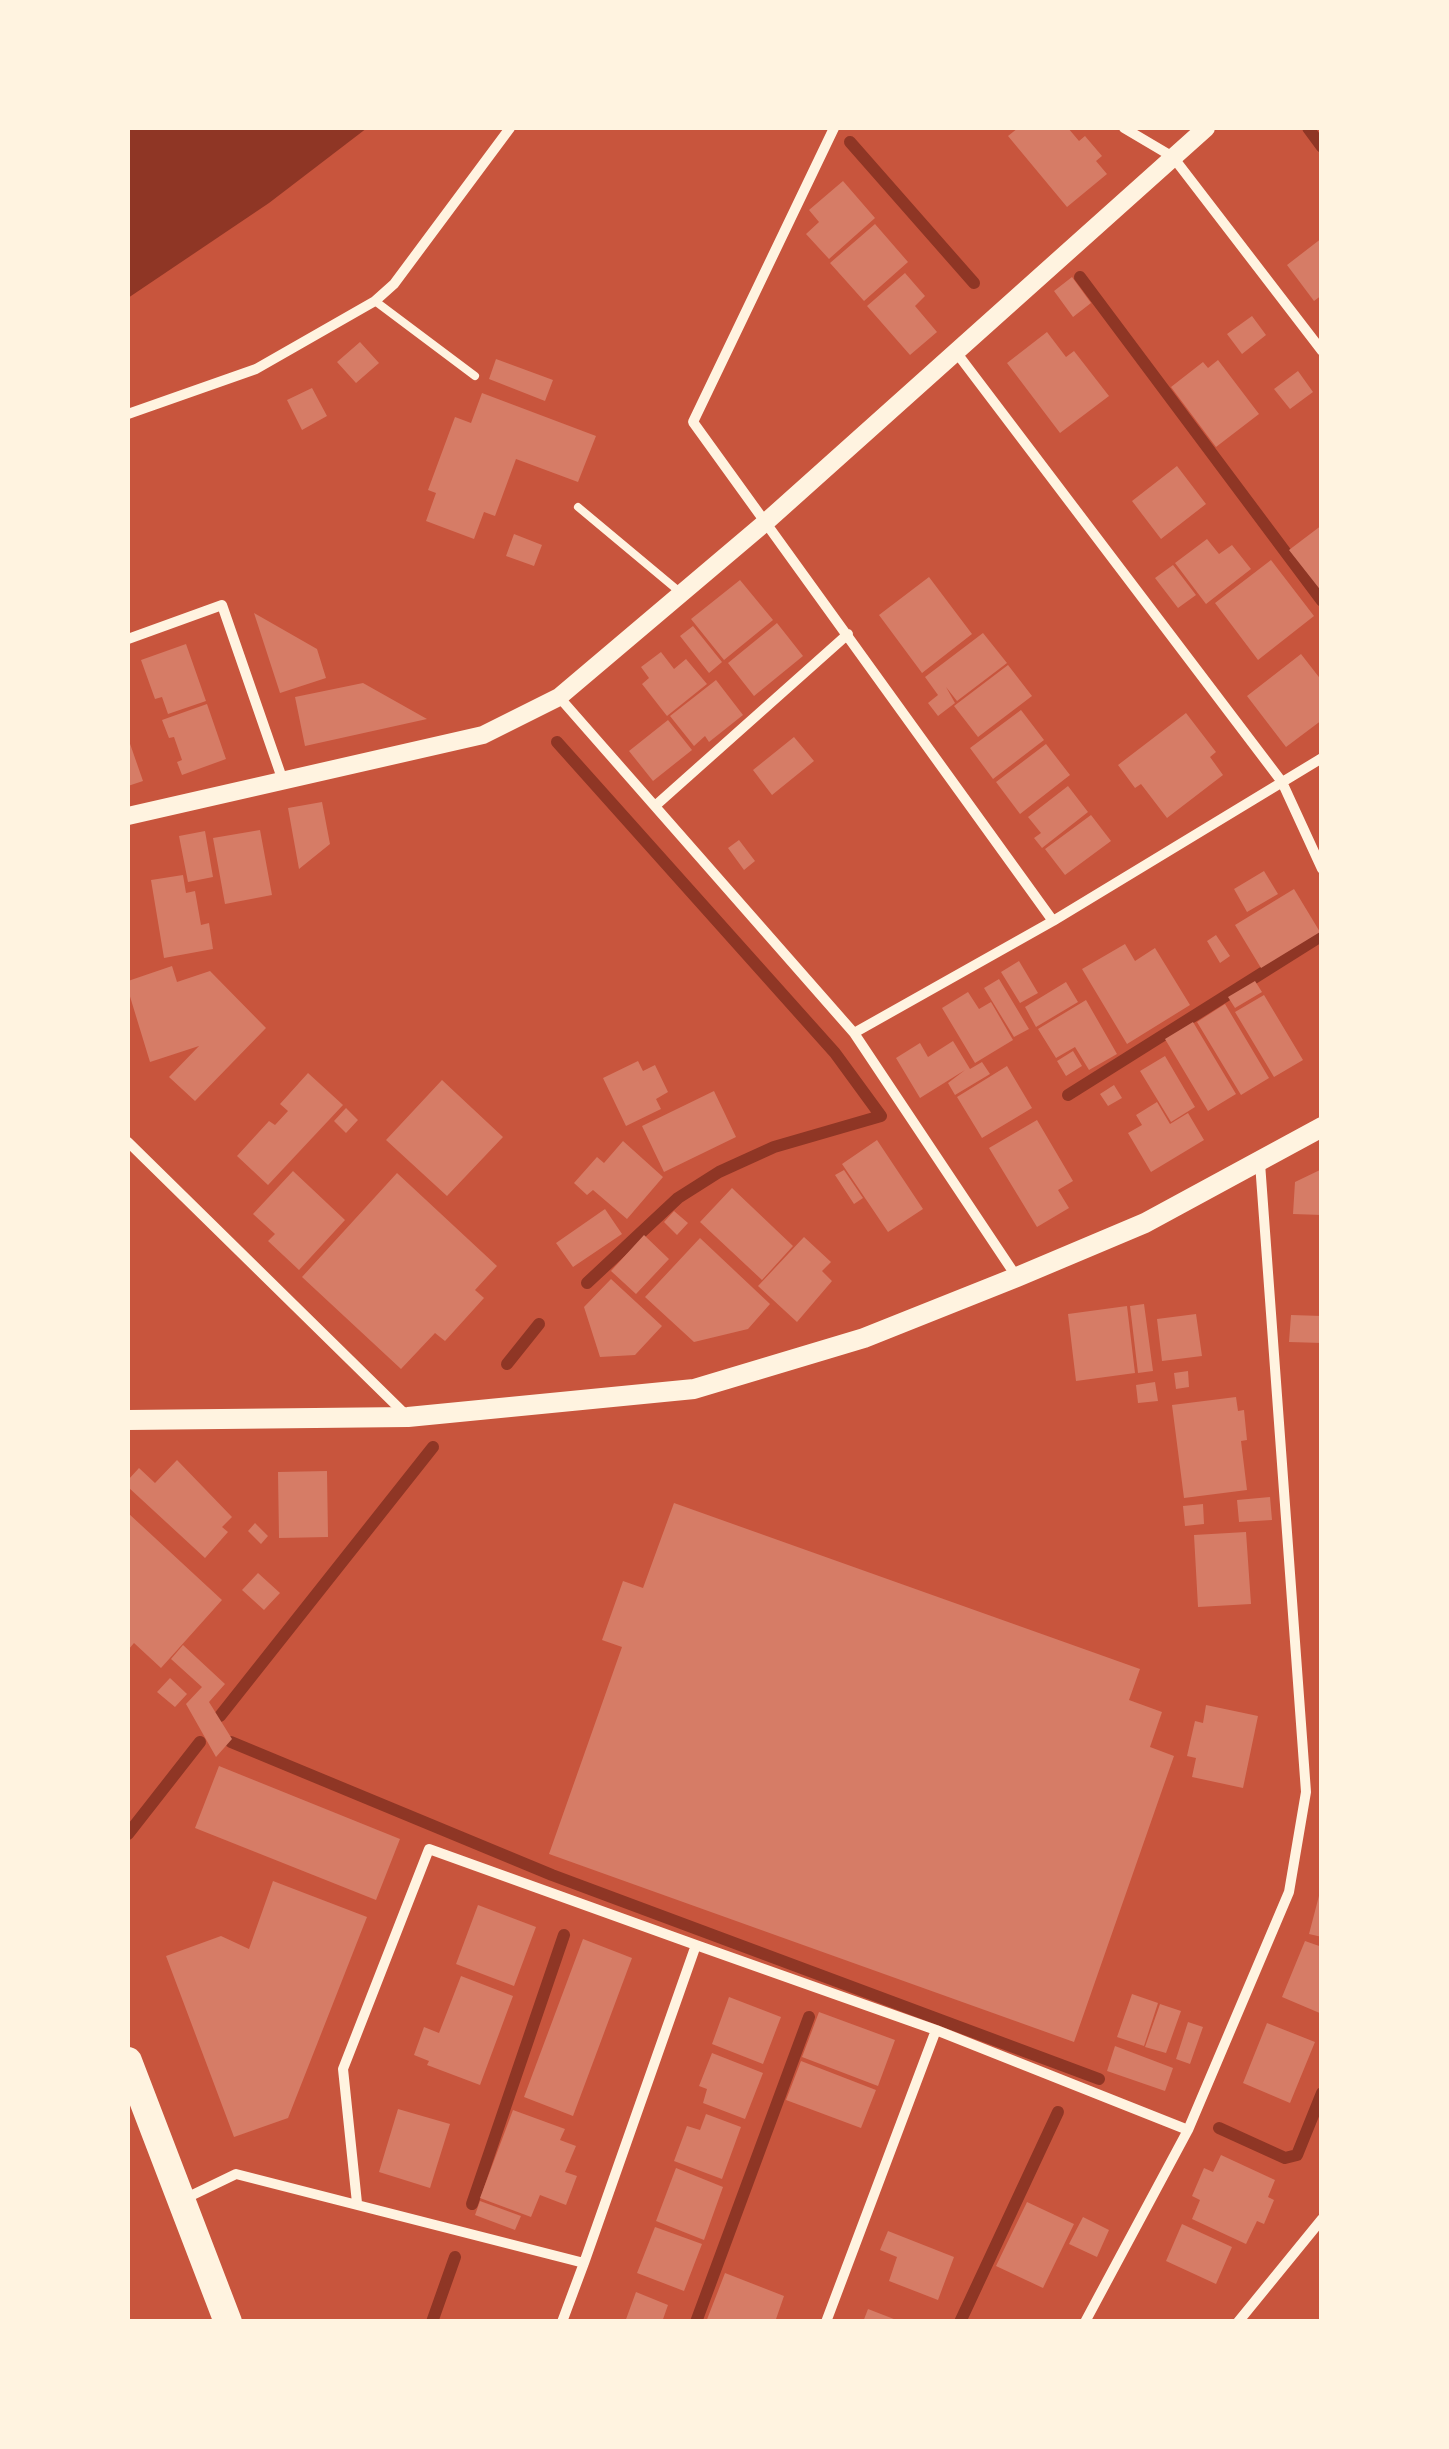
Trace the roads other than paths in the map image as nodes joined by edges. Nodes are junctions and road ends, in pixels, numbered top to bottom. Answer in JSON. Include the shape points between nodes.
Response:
{"nodes":[{"id":1,"x":510,"y":128,"type":"edge"},
{"id":2,"x":834,"y":128,"type":"edge"},
{"id":3,"x":1124,"y":128,"type":"edge"},
{"id":4,"x":1206,"y":128,"type":"edge"},
{"id":5,"x":1173,"y":157,"type":"junction"},
{"id":6,"x":375,"y":301,"type":"junction"},
{"id":7,"x":1322,"y":351,"type":"edge"},
{"id":8,"x":956,"y":352,"type":"junction"},
{"id":9,"x":475,"y":376,"type":"dead end"},
{"id":10,"x":128,"y":414,"type":"edge"},
{"id":11,"x":578,"y":507,"type":"dead end"},
{"id":12,"x":767,"y":521,"type":"junction"},
{"id":13,"x":682,"y":593,"type":"junction"},
{"id":14,"x":848,"y":634,"type":"junction"},
{"id":15,"x":128,"y":639,"type":"edge"},
{"id":16,"x":559,"y":697,"type":"junction"},
{"id":17,"x":1322,"y":758,"type":"edge"},
{"id":18,"x":283,"y":781,"type":"junction"},
{"id":19,"x":1282,"y":782,"type":"junction"},
{"id":20,"x":654,"y":806,"type":"junction"},
{"id":21,"x":128,"y":816,"type":"edge"},
{"id":22,"x":1322,"y":869,"type":"edge"},
{"id":23,"x":1052,"y":921,"type":"junction"},
{"id":24,"x":854,"y":1033,"type":"junction"},
{"id":25,"x":1322,"y":1127,"type":"edge"},
{"id":26,"x":128,"y":1142,"type":"edge"},
{"id":27,"x":1260,"y":1162,"type":"junction"},
{"id":28,"x":1017,"y":1277,"type":"junction"},
{"id":29,"x":408,"y":1417,"type":"junction"},
{"id":30,"x":128,"y":1420,"type":"edge"},
{"id":31,"x":696,"y":1945,"type":"junction"},
{"id":32,"x":936,"y":2030,"type":"junction"},
{"id":33,"x":128,"y":2061,"type":"edge"},
{"id":34,"x":1188,"y":2130,"type":"junction"},
{"id":35,"x":181,"y":2201,"type":"junction"},
{"id":36,"x":357,"y":2203,"type":"junction"},
{"id":37,"x":1322,"y":2219,"type":"edge"},
{"id":38,"x":584,"y":2263,"type":"junction"},
{"id":39,"x":228,"y":2322,"type":"edge"},
{"id":40,"x":562,"y":2322,"type":"edge"},
{"id":41,"x":826,"y":2322,"type":"edge"},
{"id":42,"x":1085,"y":2322,"type":"edge"},
{"id":43,"x":1238,"y":2322,"type":"edge"}],
"edges":[{"from":1,"to":6,"type":"street"},
{"from":2,"to":12,"type":"street","via":[[693,422]]},
{"from":3,"to":5,"type":"street"},
{"from":4,"to":5,"type":"street"},
{"from":5,"to":7,"type":"street"},
{"from":5,"to":8,"type":"street"},
{"from":6,"to":9,"type":"lane"},
{"from":6,"to":10,"type":"street","via":[[256,369]]},
{"from":8,"to":12,"type":"street"},
{"from":8,"to":19,"type":"street"},
{"from":11,"to":13,"type":"lane"},
{"from":12,"to":13,"type":"street"},
{"from":12,"to":14,"type":"street"},
{"from":13,"to":16,"type":"street"},
{"from":14,"to":20,"type":"street"},
{"from":14,"to":23,"type":"street"},
{"from":15,"to":18,"type":"street","via":[[222,606]]},
{"from":16,"to":18,"type":"street","via":[[483,735]]},
{"from":16,"to":20,"type":"street"},
{"from":17,"to":19,"type":"street"},
{"from":18,"to":21,"type":"street"},
{"from":19,"to":22,"type":"street"},
{"from":19,"to":23,"type":"street"},
{"from":20,"to":24,"type":"street"},
{"from":23,"to":24,"type":"street"},
{"from":24,"to":28,"type":"street"},
{"from":25,"to":27,"type":"main road"},
{"from":26,"to":29,"type":"street"},
{"from":27,"to":28,"type":"main road","via":[[1145,1223]]},
{"from":27,"to":34,"type":"street","via":[[1306,1792],[1289,1892]]},
{"from":28,"to":29,"type":"main road","via":[[864,1338],[694,1389]]},
{"from":29,"to":30,"type":"main road"},
{"from":31,"to":32,"type":"street"},
{"from":31,"to":36,"type":"street","via":[[429,1849],[343,2069]]},
{"from":31,"to":38,"type":"street"},
{"from":32,"to":34,"type":"street"},
{"from":32,"to":41,"type":"street"},
{"from":33,"to":35,"type":"highway"},
{"from":34,"to":42,"type":"street"},
{"from":35,"to":36,"type":"street","via":[[236,2174]]},
{"from":35,"to":39,"type":"highway"},
{"from":36,"to":38,"type":"street"},
{"from":37,"to":43,"type":"street"},
{"from":38,"to":40,"type":"street"}]}
